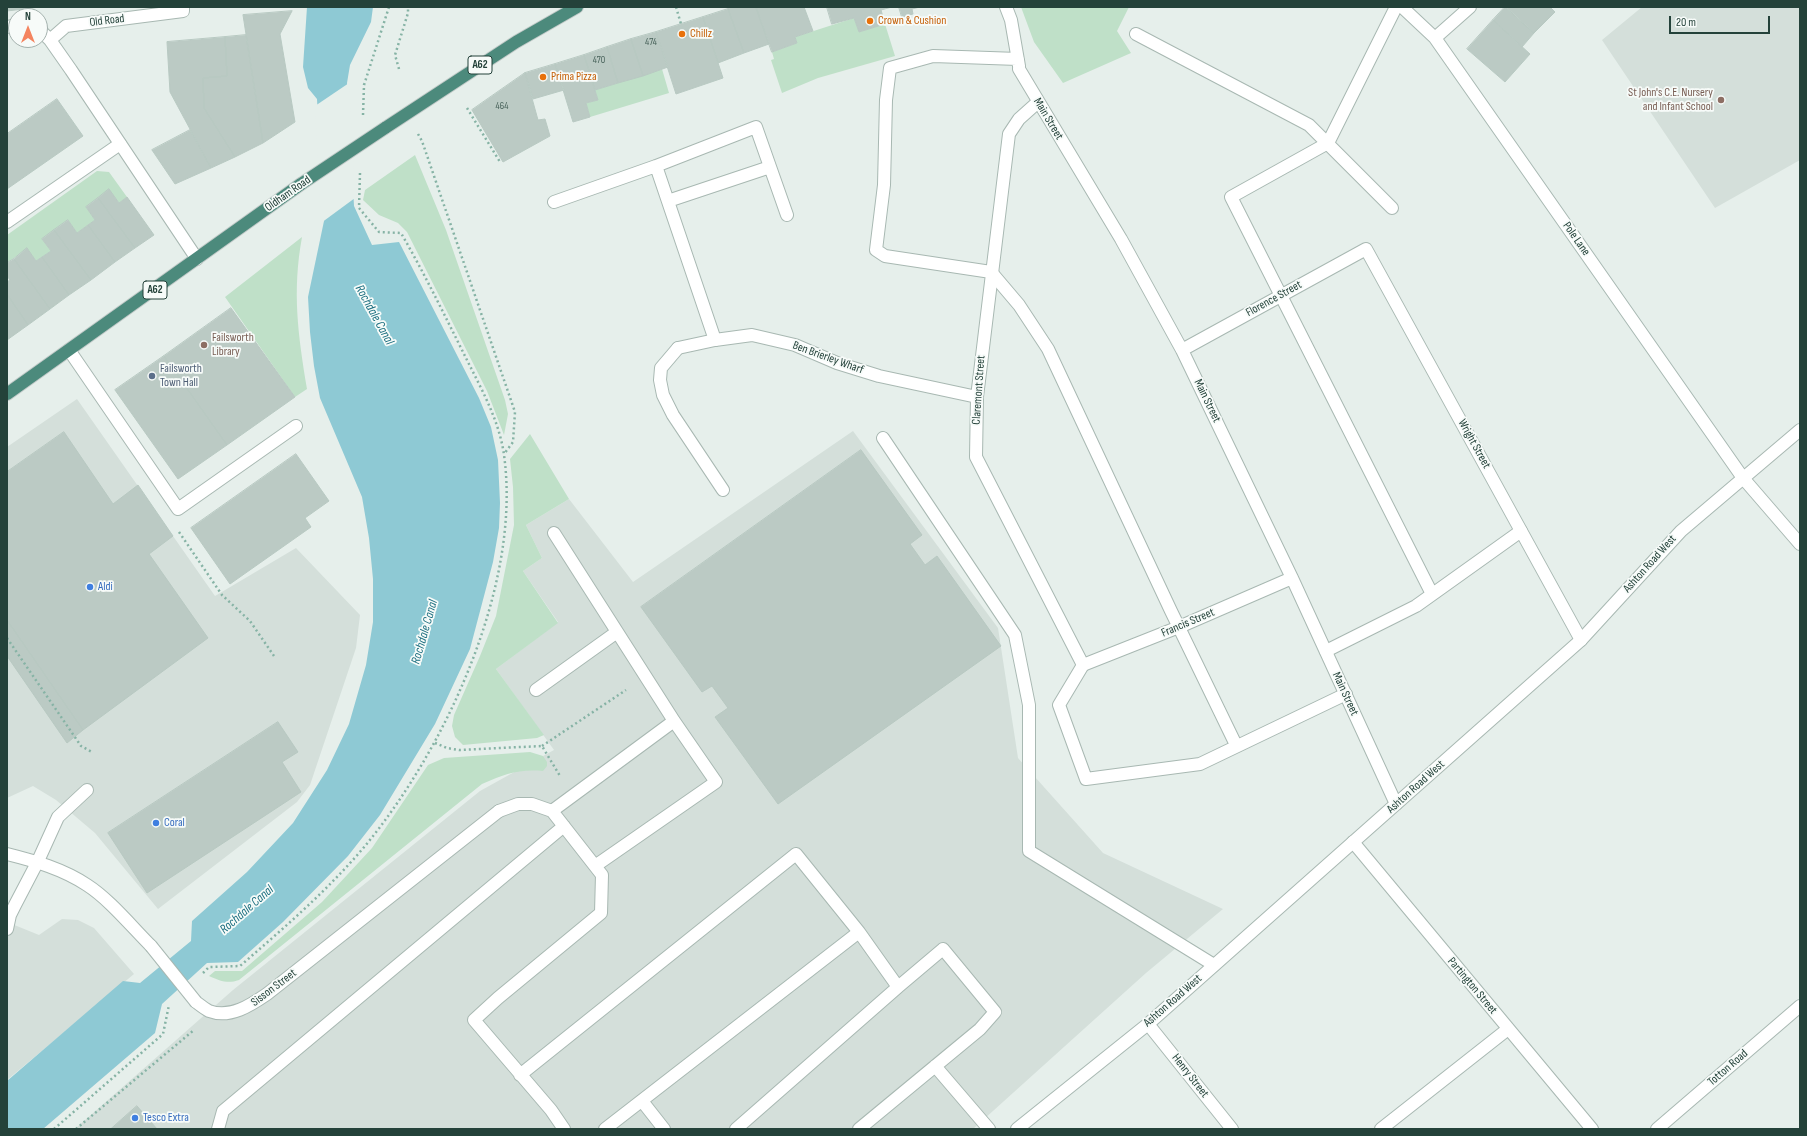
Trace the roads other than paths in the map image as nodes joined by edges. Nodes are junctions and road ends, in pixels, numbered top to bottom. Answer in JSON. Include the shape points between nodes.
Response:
{"nodes":[{"id":1,"x":577,"y":7,"type":"edge"},
{"id":2,"x":1006,"y":7,"type":"edge"},
{"id":3,"x":1396,"y":7,"type":"edge"},
{"id":4,"x":1402,"y":7,"type":"edge"},
{"id":5,"x":1470,"y":7,"type":"edge"},
{"id":6,"x":183,"y":9,"type":"edge"},
{"id":7,"x":1136,"y":34,"type":"dead end"},
{"id":8,"x":1435,"y":38,"type":"junction"},
{"id":9,"x":50,"y":40,"type":"joint"},
{"id":10,"x":1018,"y":64,"type":"junction"},
{"id":11,"x":1038,"y":102,"type":"junction"},
{"id":12,"x":1328,"y":143,"type":"junction"},
{"id":13,"x":120,"y":144,"type":"junction"},
{"id":14,"x":656,"y":166,"type":"junction"},
{"id":15,"x":770,"y":167,"type":"junction"},
{"id":16,"x":668,"y":201,"type":"junction"},
{"id":17,"x":554,"y":202,"type":"dead end"},
{"id":18,"x":1392,"y":208,"type":"dead end"},
{"id":19,"x":786,"y":215,"type":"dead end"},
{"id":20,"x":7,"y":222,"type":"edge"},
{"id":21,"x":1366,"y":249,"type":"joint"},
{"id":22,"x":197,"y":259,"type":"junction"},
{"id":23,"x":991,"y":272,"type":"junction"},
{"id":24,"x":1281,"y":295,"type":"junction"},
{"id":25,"x":715,"y":340,"type":"junction"},
{"id":26,"x":69,"y":350,"type":"junction"},
{"id":27,"x":1182,"y":350,"type":"junction"},
{"id":28,"x":7,"y":394,"type":"edge"},
{"id":29,"x":977,"y":397,"type":"junction"},
{"id":30,"x":296,"y":426,"type":"dead end"},
{"id":31,"x":1800,"y":430,"type":"edge"},
{"id":32,"x":883,"y":438,"type":"dead end"},
{"id":33,"x":1743,"y":478,"type":"junction"},
{"id":34,"x":723,"y":490,"type":"dead end"},
{"id":35,"x":1521,"y":531,"type":"junction"},
{"id":36,"x":554,"y":533,"type":"dead end"},
{"id":37,"x":1800,"y":544,"type":"edge"},
{"id":38,"x":1292,"y":578,"type":"junction"},
{"id":39,"x":1432,"y":594,"type":"junction"},
{"id":40,"x":1179,"y":627,"type":"junction"},
{"id":41,"x":617,"y":632,"type":"junction"},
{"id":42,"x":1581,"y":640,"type":"junction"},
{"id":43,"x":1326,"y":651,"type":"junction"},
{"id":44,"x":1083,"y":665,"type":"junction"},
{"id":45,"x":536,"y":690,"type":"dead end"},
{"id":46,"x":1346,"y":694,"type":"junction"},
{"id":47,"x":674,"y":720,"type":"junction"},
{"id":48,"x":1236,"y":745,"type":"junction"},
{"id":49,"x":87,"y":790,"type":"dead end"},
{"id":50,"x":1396,"y":804,"type":"junction"},
{"id":51,"x":552,"y":811,"type":"junction"},
{"id":52,"x":564,"y":826,"type":"junction"},
{"id":53,"x":1353,"y":842,"type":"junction"},
{"id":54,"x":7,"y":854,"type":"edge"},
{"id":55,"x":38,"y":861,"type":"junction"},
{"id":56,"x":595,"y":866,"type":"junction"},
{"id":57,"x":7,"y":929,"type":"edge"},
{"id":58,"x":859,"y":932,"type":"junction"},
{"id":59,"x":1214,"y":965,"type":"junction"},
{"id":60,"x":898,"y":987,"type":"junction"},
{"id":61,"x":1800,"y":1006,"type":"edge"},
{"id":62,"x":1148,"y":1024,"type":"junction"},
{"id":63,"x":1508,"y":1029,"type":"junction"},
{"id":64,"x":935,"y":1066,"type":"junction"},
{"id":65,"x":520,"y":1075,"type":"junction"},
{"id":66,"x":642,"y":1101,"type":"junction"},
{"id":67,"x":218,"y":1129,"type":"edge"},
{"id":68,"x":564,"y":1129,"type":"edge"},
{"id":69,"x":605,"y":1129,"type":"edge"},
{"id":70,"x":664,"y":1129,"type":"edge"},
{"id":71,"x":736,"y":1129,"type":"edge"},
{"id":72,"x":859,"y":1129,"type":"edge"},
{"id":73,"x":989,"y":1129,"type":"edge"},
{"id":74,"x":1017,"y":1129,"type":"edge"},
{"id":75,"x":1232,"y":1129,"type":"edge"},
{"id":76,"x":1381,"y":1129,"type":"edge"},
{"id":77,"x":1592,"y":1129,"type":"edge"},
{"id":78,"x":1657,"y":1129,"type":"edge"}],
"edges":[{"from":1,"to":22,"type":"highway","name":"Oldham Road","number":"A62","bridge":true,"via":[[516,42],[406,113]]},
{"from":2,"to":10,"type":"street","name":"Main Street","via":[[1011,20]]},
{"from":3,"to":12,"type":"street"},
{"from":4,"to":8,"type":"street","name":"Pole Lane"},
{"from":5,"to":8,"type":"street"},
{"from":6,"to":9,"type":"street","name":"Old Road","via":[[66,26]]},
{"from":7,"to":12,"type":"street","via":[[1309,124]]},
{"from":8,"to":33,"type":"street","name":"Pole Lane"},
{"from":9,"to":13,"type":"street"},
{"from":10,"to":11,"type":"street","name":"Main Street"},
{"from":10,"to":23,"type":"street","via":[[933,56],[890,68],[886,100],[884,185],[876,250],[885,256]]},
{"from":11,"to":23,"type":"street","name":"Claremont Street","via":[[1009,134]]},
{"from":11,"to":27,"type":"street","name":"Main Street","via":[[1121,239]]},
{"from":12,"to":18,"type":"street"},
{"from":12,"to":24,"type":"street","via":[[1231,197]]},
{"from":13,"to":20,"type":"street"},
{"from":13,"to":22,"type":"street"},
{"from":14,"to":15,"type":"street","via":[[756,127]]},
{"from":14,"to":16,"type":"street"},
{"from":14,"to":17,"type":"street"},
{"from":15,"to":16,"type":"street"},
{"from":15,"to":19,"type":"street"},
{"from":16,"to":25,"type":"street"},
{"from":21,"to":24,"type":"street","name":"Florence Street"},
{"from":21,"to":35,"type":"street","name":"Wright Street"},
{"from":22,"to":26,"type":"highway","name":"Oldham Road","number":"A62"},
{"from":23,"to":29,"type":"street","name":"Claremont Street"},
{"from":23,"to":40,"type":"street","via":[[1019,305],[1048,349]]},
{"from":24,"to":27,"type":"street","name":"Florence Street"},
{"from":24,"to":39,"type":"street"},
{"from":25,"to":29,"type":"street","name":"Ben Brierley Wharf","via":[[752,335],[795,345],[837,363],[878,376]]},
{"from":25,"to":34,"type":"street","name":"Ben Brierley Wharf","via":[[678,348],[661,368],[660,380],[663,395],[673,415]]},
{"from":26,"to":28,"type":"highway","name":"Oldham Road","number":"A62"},
{"from":26,"to":30,"type":"street","via":[[178,509]]},
{"from":27,"to":38,"type":"street","name":"Main Street"},
{"from":29,"to":44,"type":"street","name":"Claremont Street","via":[[976,457]]},
{"from":31,"to":33,"type":"street","name":"Ashton Road West"},
{"from":32,"to":59,"type":"street","via":[[1014,635],[1029,705],[1029,851]]},
{"from":33,"to":37,"type":"street","name":"Pole Lane"},
{"from":33,"to":42,"type":"street","name":"Ashton Road West","via":[[1681,531]]},
{"from":35,"to":39,"type":"street"},
{"from":35,"to":42,"type":"street","name":"Wright Street"},
{"from":36,"to":41,"type":"street"},
{"from":38,"to":40,"type":"street","name":"Francis Street"},
{"from":38,"to":43,"type":"street","name":"Main Street"},
{"from":39,"to":43,"type":"street","via":[[1416,606]]},
{"from":40,"to":44,"type":"street","name":"Francis Street"},
{"from":40,"to":48,"type":"street"},
{"from":41,"to":45,"type":"street"},
{"from":41,"to":47,"type":"street"},
{"from":42,"to":50,"type":"street","name":"Ashton Road West"},
{"from":43,"to":46,"type":"street","name":"Main Street"},
{"from":44,"to":48,"type":"street","via":[[1059,705],[1086,779],[1200,764]]},
{"from":46,"to":48,"type":"street"},
{"from":46,"to":50,"type":"street","name":"Main Street"},
{"from":47,"to":51,"type":"street"},
{"from":47,"to":56,"type":"street","via":[[716,782]]},
{"from":49,"to":55,"type":"street","via":[[58,817]]},
{"from":50,"to":53,"type":"street","name":"Ashton Road West"},
{"from":51,"to":52,"type":"street"},
{"from":51,"to":55,"type":"street","name":"Sisson Street","bridge":true,"via":[[532,804],[518,804],[499,811],[267,994],[247,1007],[226,1014],[210,1011],[196,1002],[151,946],[87,885]]},
{"from":52,"to":56,"type":"street"},
{"from":52,"to":67,"type":"street","via":[[223,1111]]},
{"from":53,"to":59,"type":"street","name":"Ashton Road West"},
{"from":53,"to":63,"type":"street","name":"Partington Street"},
{"from":54,"to":55,"type":"street"},
{"from":55,"to":57,"type":"street","via":[[14,905]]},
{"from":56,"to":65,"type":"street","via":[[602,875],[601,913],[474,1020]]},
{"from":58,"to":60,"type":"street"},
{"from":58,"to":65,"type":"street","via":[[796,854]]},
{"from":58,"to":66,"type":"street"},
{"from":59,"to":62,"type":"street","name":"Ashton Road West"},
{"from":60,"to":64,"type":"street","via":[[943,949],[995,1012],[980,1029]]},
{"from":60,"to":71,"type":"street"},
{"from":61,"to":78,"type":"street","name":"Totton Road"},
{"from":62,"to":74,"type":"street","name":"Ashton Road West"},
{"from":62,"to":75,"type":"street","name":"Henry Street"},
{"from":63,"to":76,"type":"street"},
{"from":63,"to":77,"type":"street","name":"Partington Street"},
{"from":64,"to":72,"type":"street"},
{"from":64,"to":73,"type":"street"},
{"from":65,"to":68,"type":"street"},
{"from":66,"to":69,"type":"street"},
{"from":66,"to":70,"type":"street"}]}
